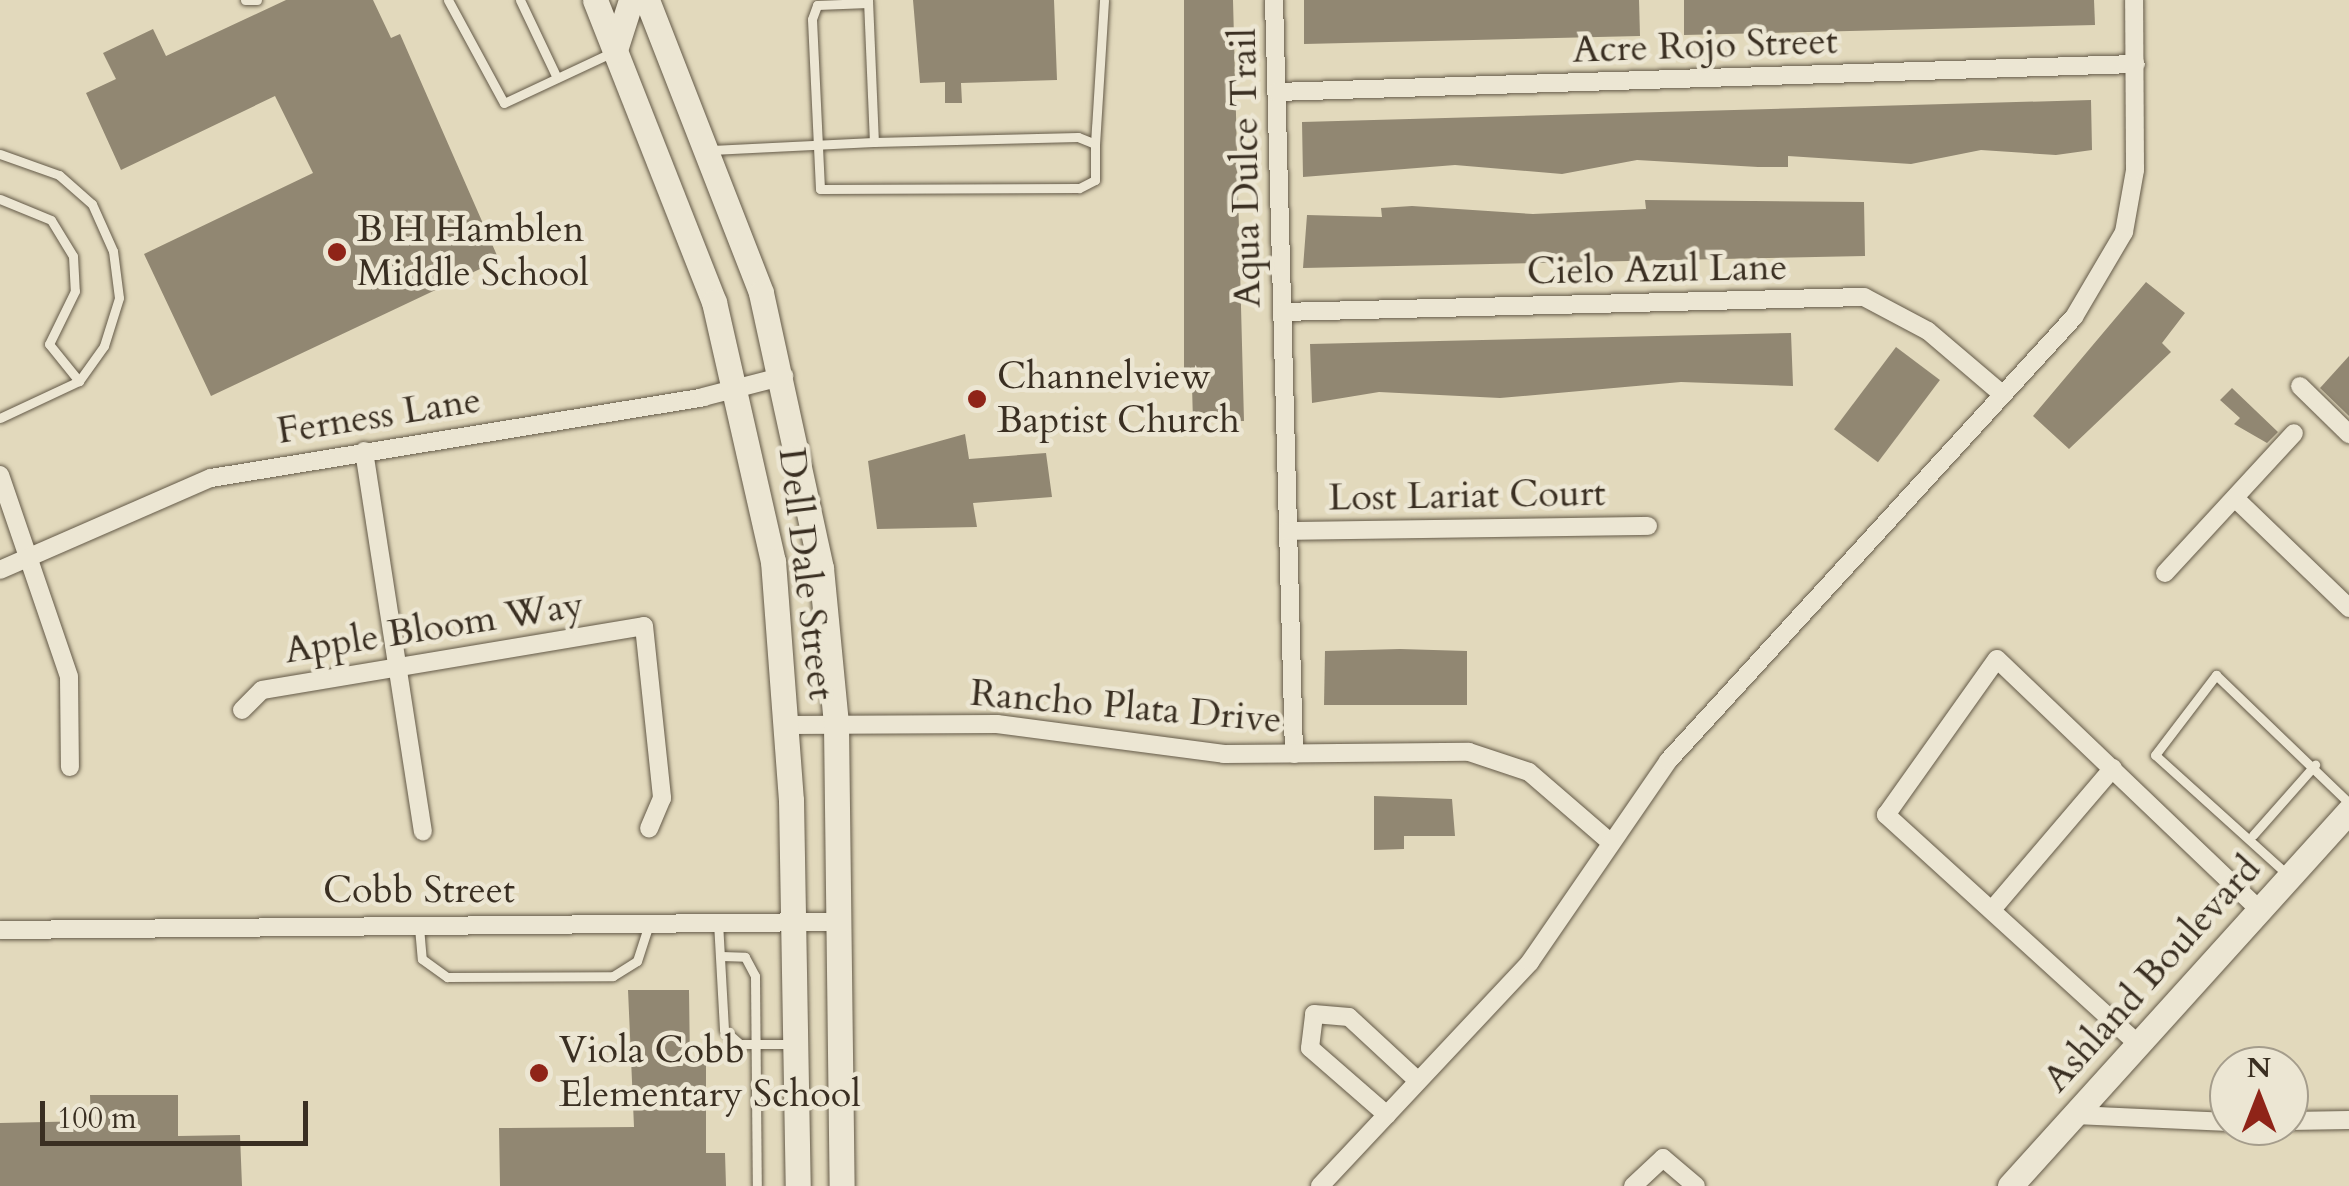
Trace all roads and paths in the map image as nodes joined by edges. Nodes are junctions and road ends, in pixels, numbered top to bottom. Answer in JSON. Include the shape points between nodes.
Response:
{"nodes":[{"id":1,"x":245,"y":0,"type":"edge"},
{"id":2,"x":257,"y":0,"type":"edge"},
{"id":3,"x":448,"y":0,"type":"edge"},
{"id":4,"x":520,"y":0,"type":"edge"},
{"id":5,"x":595,"y":0,"type":"edge"},
{"id":6,"x":631,"y":0,"type":"edge"},
{"id":7,"x":647,"y":0,"type":"edge"},
{"id":8,"x":1104,"y":0,"type":"edge"},
{"id":9,"x":1274,"y":0,"type":"edge"},
{"id":10,"x":2134,"y":0,"type":"edge"},
{"id":11,"x":868,"y":1,"type":"edge"},
{"id":12,"x":615,"y":50,"type":"junction"},
{"id":13,"x":2136,"y":64,"type":"junction"},
{"id":14,"x":557,"y":78,"type":"junction"},
{"id":15,"x":1276,"y":92,"type":"junction"},
{"id":16,"x":818,"y":142,"type":"junction"},
{"id":17,"x":874,"y":142,"type":"junction"},
{"id":18,"x":1095,"y":144,"type":"junction"},
{"id":19,"x":708,"y":151,"type":"junction"},
{"id":20,"x":0,"y":154,"type":"edge"},
{"id":21,"x":0,"y":200,"type":"edge"},
{"id":22,"x":1282,"y":312,"type":"junction"},
{"id":23,"x":784,"y":376,"type":"junction"},
{"id":24,"x":79,"y":380,"type":"junction"},
{"id":25,"x":2300,"y":386,"type":"dead end"},
{"id":26,"x":740,"y":387,"type":"junction"},
{"id":27,"x":2002,"y":394,"type":"junction"},
{"id":28,"x":0,"y":418,"type":"edge"},
{"id":29,"x":2294,"y":433,"type":"dead end"},
{"id":30,"x":2349,"y":434,"type":"edge"},
{"id":31,"x":364,"y":451,"type":"junction"},
{"id":32,"x":0,"y":476,"type":"edge"},
{"id":33,"x":2240,"y":502,"type":"junction"},
{"id":34,"x":1648,"y":526,"type":"dead end"},
{"id":35,"x":1288,"y":531,"type":"junction"},
{"id":36,"x":24,"y":559,"type":"junction"},
{"id":37,"x":0,"y":570,"type":"edge"},
{"id":38,"x":2165,"y":573,"type":"dead end"},
{"id":39,"x":2349,"y":608,"type":"edge"},
{"id":40,"x":397,"y":663,"type":"junction"},
{"id":41,"x":242,"y":710,"type":"dead end"},
{"id":42,"x":788,"y":724,"type":"junction"},
{"id":43,"x":836,"y":725,"type":"junction"},
{"id":44,"x":1294,"y":754,"type":"junction"},
{"id":45,"x":2315,"y":765,"type":"junction"},
{"id":46,"x":70,"y":768,"type":"dead end"},
{"id":47,"x":2112,"y":768,"type":"junction"},
{"id":48,"x":2349,"y":803,"type":"edge"},
{"id":49,"x":2349,"y":812,"type":"edge"},
{"id":50,"x":649,"y":828,"type":"dead end"},
{"id":51,"x":423,"y":830,"type":"dead end"},
{"id":52,"x":2253,"y":835,"type":"junction"},
{"id":53,"x":1609,"y":841,"type":"junction"},
{"id":54,"x":2290,"y":877,"type":"junction"},
{"id":55,"x":1996,"y":905,"type":"junction"},
{"id":56,"x":2260,"y":910,"type":"junction"},
{"id":57,"x":793,"y":921,"type":"junction"},
{"id":58,"x":648,"y":922,"type":"junction"},
{"id":59,"x":718,"y":922,"type":"junction"},
{"id":60,"x":838,"y":922,"type":"junction"},
{"id":61,"x":419,"y":924,"type":"junction"},
{"id":62,"x":0,"y":930,"type":"edge"},
{"id":63,"x":721,"y":956,"type":"junction"},
{"id":64,"x":755,"y":1044,"type":"junction"},
{"id":65,"x":795,"y":1044,"type":"junction"},
{"id":66,"x":2138,"y":1044,"type":"junction"},
{"id":67,"x":1418,"y":1080,"type":"junction"},
{"id":68,"x":1387,"y":1114,"type":"junction"},
{"id":69,"x":2075,"y":1116,"type":"junction"},
{"id":70,"x":2349,"y":1120,"type":"edge"},
{"id":71,"x":2209,"y":1121,"type":"edge"},
{"id":72,"x":2309,"y":1121,"type":"edge"},
{"id":73,"x":757,"y":1186,"type":"edge"},
{"id":74,"x":798,"y":1186,"type":"edge"},
{"id":75,"x":842,"y":1186,"type":"edge"},
{"id":76,"x":1320,"y":1186,"type":"edge"},
{"id":77,"x":1633,"y":1186,"type":"edge"},
{"id":78,"x":1696,"y":1186,"type":"edge"},
{"id":79,"x":2010,"y":1186,"type":"edge"}],
"edges":[{"from":1,"to":2,"type":"lane"},
{"from":3,"to":14,"type":"lane","via":[[504,103]]},
{"from":4,"to":14,"type":"lane"},
{"from":5,"to":12,"type":"main road","name":"Dell Dale Street"},
{"from":6,"to":12,"type":"main road"},
{"from":7,"to":19,"type":"main road","name":"Dell Dale Street"},
{"from":8,"to":18,"type":"lane"},
{"from":9,"to":15,"type":"street","name":"Aqua Dulce Trail"},
{"from":10,"to":13,"type":"street"},
{"from":11,"to":16,"type":"lane","via":[[817,5],[812,19]]},
{"from":11,"to":17,"type":"lane"},
{"from":12,"to":14,"type":"lane"},
{"from":12,"to":26,"type":"main road","name":"Dell Dale Street"},
{"from":13,"to":15,"type":"street","name":"Acre Rojo Street"},
{"from":13,"to":27,"type":"street","via":[[2135,170],[2124,232],[2074,316]]},
{"from":15,"to":22,"type":"street","name":"Aqua Dulce Trail"},
{"from":16,"to":17,"type":"lane"},
{"from":16,"to":18,"type":"lane","via":[[820,189],[836,196],[1079,188],[1095,180]]},
{"from":16,"to":19,"type":"lane"},
{"from":17,"to":18,"type":"lane","via":[[1078,137]]},
{"from":19,"to":23,"type":"main road","name":"Dell Dale Street"},
{"from":20,"to":24,"type":"lane","via":[[78,188],[108,234],[115,322]]},
{"from":21,"to":24,"type":"lane","via":[[33,209],[65,236],[75,291],[49,344]]},
{"from":22,"to":27,"type":"street","name":"Cielo Azul Lane","via":[[1864,297],[1928,331]]},
{"from":22,"to":35,"type":"street","name":"Aqua Dulce Trail"},
{"from":23,"to":26,"type":"street","name":"Ferness Lane"},
{"from":23,"to":43,"type":"main road","name":"Dell Dale Street","via":[[821,568]]},
{"from":24,"to":28,"type":"lane"},
{"from":25,"to":30,"type":"street"},
{"from":26,"to":31,"type":"street","name":"Ferness Lane"},
{"from":26,"to":42,"type":"main road","name":"Dell Dale Street","via":[[774,560]]},
{"from":27,"to":53,"type":"street","via":[[1668,760]]},
{"from":29,"to":33,"type":"street"},
{"from":31,"to":36,"type":"street","name":"Ferness Lane","via":[[178,488]]},
{"from":31,"to":40,"type":"street"},
{"from":32,"to":36,"type":"street"},
{"from":33,"to":38,"type":"street"},
{"from":33,"to":39,"type":"street"},
{"from":34,"to":35,"type":"street","name":"Lost Lariat Court"},
{"from":35,"to":44,"type":"street","name":"Aqua Dulce Trail"},
{"from":36,"to":37,"type":"street","name":"Ferness Lane"},
{"from":36,"to":46,"type":"street","via":[[69,677]]},
{"from":40,"to":41,"type":"street","name":"Apple Bloom Way","via":[[262,690]]},
{"from":40,"to":50,"type":"street","name":"Apple Bloom Way","via":[[644,626],[662,798]]},
{"from":40,"to":51,"type":"street"},
{"from":42,"to":43,"type":"street","name":"Rancho Plata Drive"},
{"from":42,"to":57,"type":"main road","name":"Dell Dale Street"},
{"from":43,"to":44,"type":"street","name":"Rancho Plata Drive","via":[[997,724],[1132,745]]},
{"from":43,"to":60,"type":"main road","name":"Dell Dale Street"},
{"from":44,"to":53,"type":"street","name":"Rancho Plata Drive","via":[[1498,758],[1552,787]]},
{"from":45,"to":48,"type":"lane"},
{"from":45,"to":52,"type":"lane"},
{"from":45,"to":52,"type":"lane","via":[[2216,674],[2155,755]]},
{"from":47,"to":55,"type":"street"},
{"from":47,"to":55,"type":"street","via":[[1998,660],[1886,815]]},
{"from":47,"to":56,"type":"street"},
{"from":49,"to":54,"type":"main road","name":"Ashland Boulevard"},
{"from":52,"to":54,"type":"lane"},
{"from":53,"to":67,"type":"street","via":[[1530,962]]},
{"from":54,"to":56,"type":"main road","name":"Ashland Boulevard"},
{"from":55,"to":66,"type":"street"},
{"from":56,"to":66,"type":"main road","name":"Ashland Boulevard"},
{"from":57,"to":59,"type":"street","name":"Cobb Street"},
{"from":57,"to":60,"type":"street","name":"Cobb Street"},
{"from":57,"to":65,"type":"main road","name":"Dell Dale Street"},
{"from":58,"to":59,"type":"street","name":"Cobb Street"},
{"from":58,"to":61,"type":"street","name":"Cobb Street"},
{"from":58,"to":61,"type":"lane","via":[[637,961],[614,976],[468,977],[430,970]]},
{"from":59,"to":63,"type":"lane"},
{"from":60,"to":75,"type":"main road","name":"Dell Dale Street"},
{"from":61,"to":62,"type":"street","name":"Cobb Street"},
{"from":63,"to":64,"type":"lane","via":[[724,1030]]},
{"from":63,"to":64,"type":"lane","via":[[745,957],[755,976]]},
{"from":64,"to":65,"type":"lane"},
{"from":64,"to":73,"type":"lane"},
{"from":65,"to":74,"type":"main road","name":"Dell Dale Street"},
{"from":66,"to":69,"type":"main road","name":"Ashland Boulevard"},
{"from":67,"to":68,"type":"street"},
{"from":67,"to":68,"type":"street","via":[[1349,1018],[1314,1014],[1310,1048]]},
{"from":68,"to":76,"type":"street"},
{"from":69,"to":71,"type":"street"},
{"from":69,"to":79,"type":"main road","name":"Ashland Boulevard"},
{"from":70,"to":72,"type":"street"},
{"from":77,"to":78,"type":"street","via":[[1663,1158]]}]}
